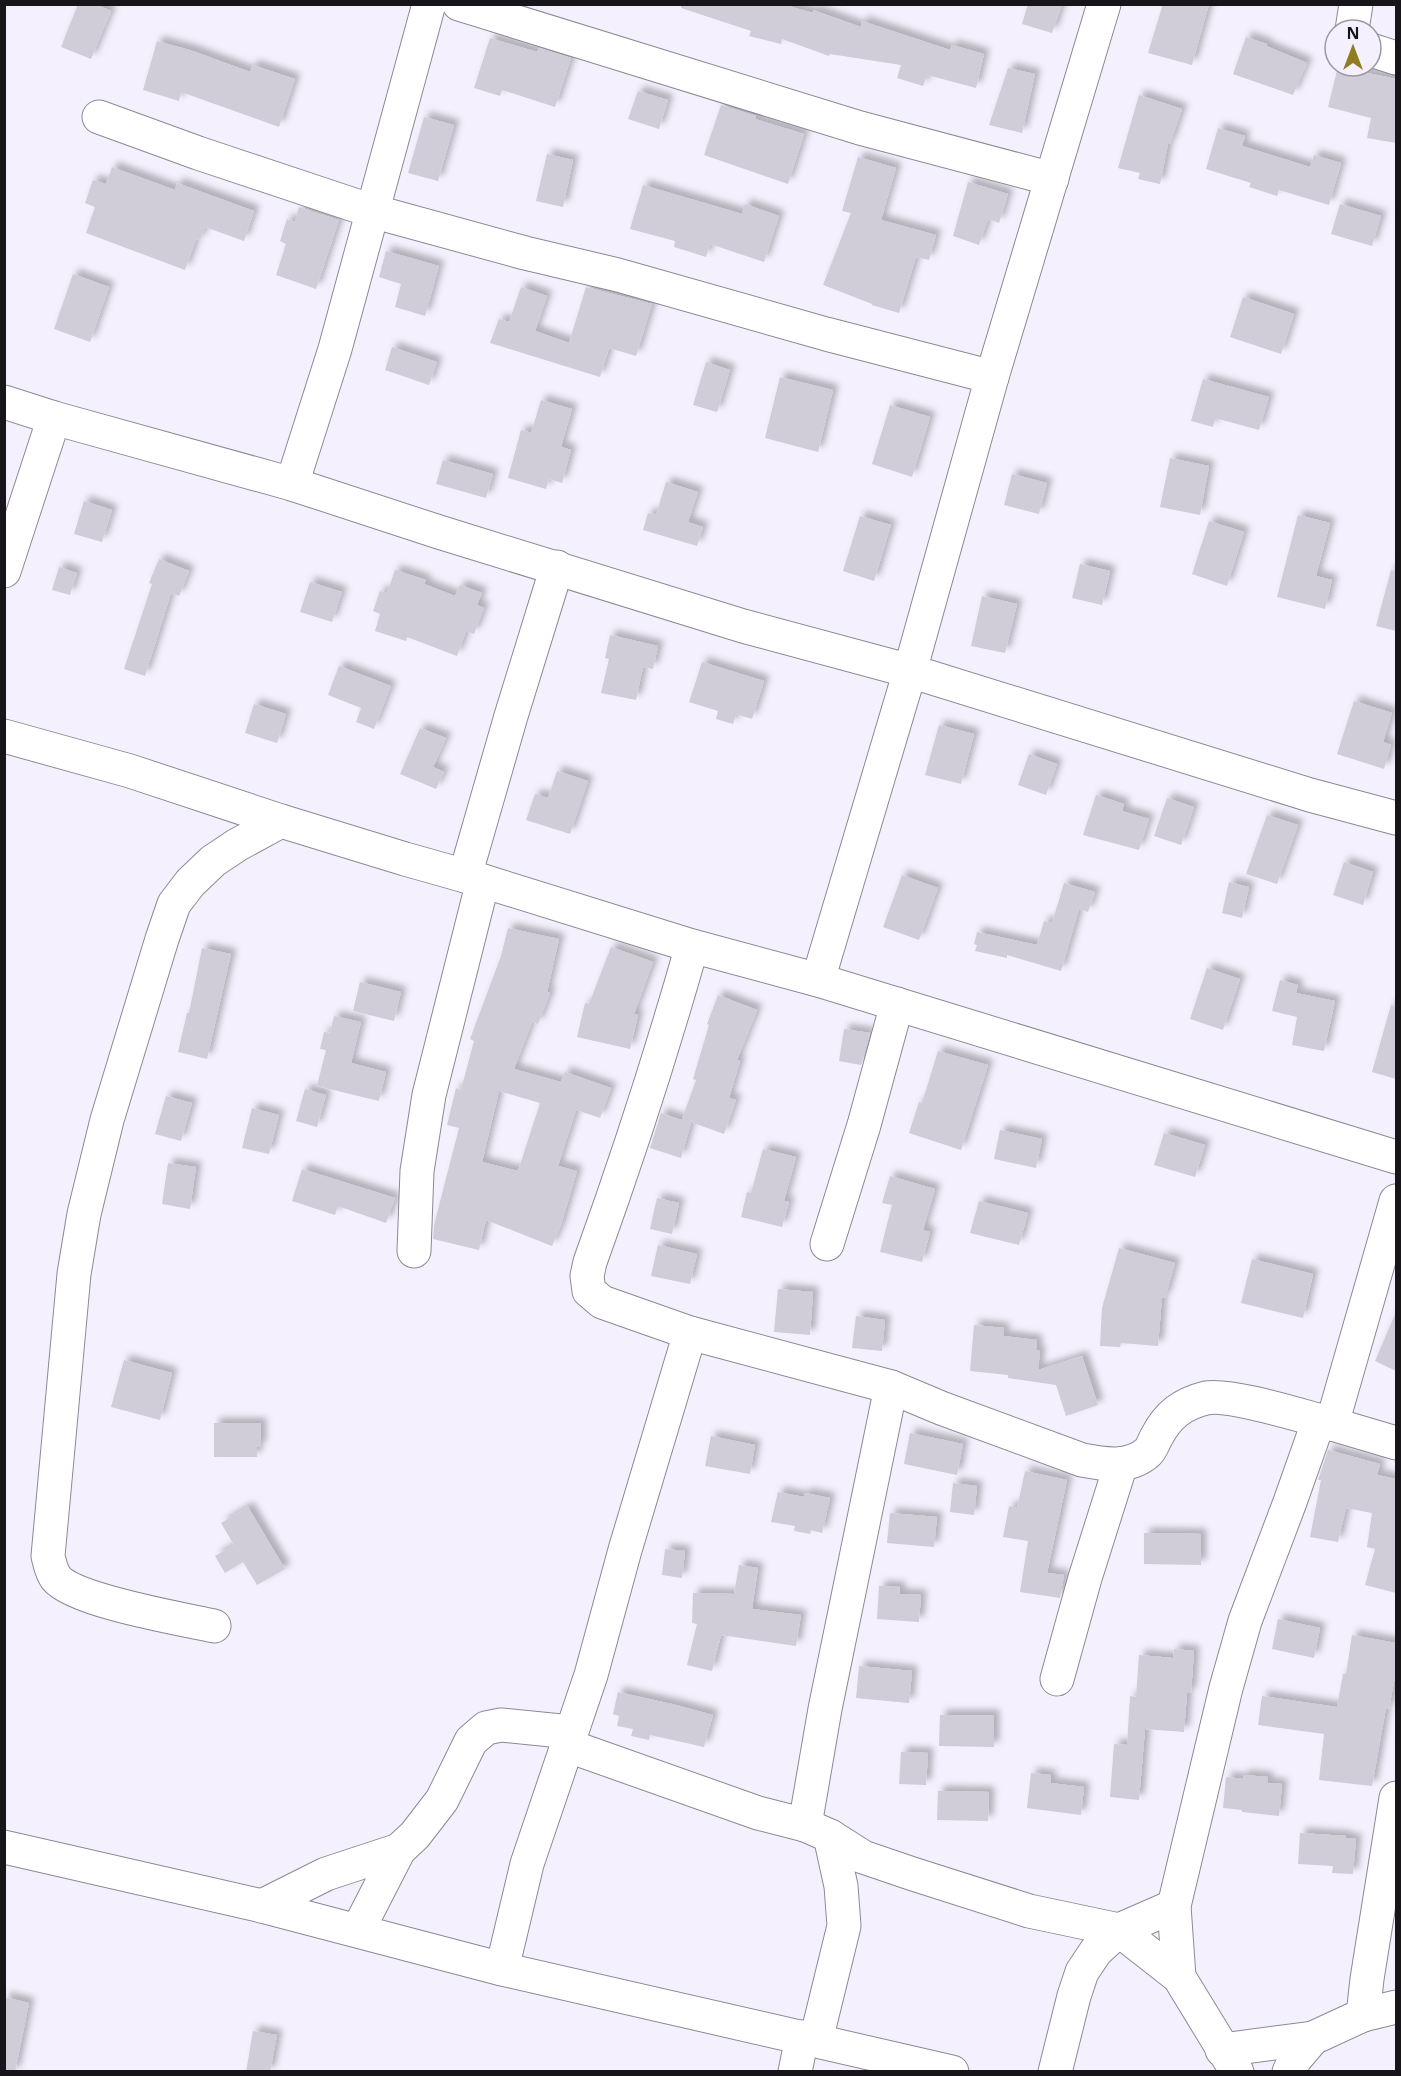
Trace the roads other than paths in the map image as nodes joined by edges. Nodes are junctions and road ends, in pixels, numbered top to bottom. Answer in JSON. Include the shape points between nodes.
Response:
{"nodes":[{"id":1,"x":429,"y":4,"type":"edge"},
{"id":2,"x":459,"y":4,"type":"edge"},
{"id":3,"x":1104,"y":4,"type":"edge"},
{"id":4,"x":99,"y":117,"type":"dead end"},
{"id":5,"x":1053,"y":179,"type":"junction"},
{"id":6,"x":372,"y":211,"type":"junction"},
{"id":7,"x":992,"y":377,"type":"junction"},
{"id":8,"x":4,"y":402,"type":"edge"},
{"id":9,"x":54,"y":418,"type":"junction"},
{"id":10,"x":292,"y":484,"type":"junction"},
{"id":11,"x":557,"y":567,"type":"junction"},
{"id":12,"x":4,"y":571,"type":"edge"},
{"id":13,"x":910,"y":671,"type":"junction"},
{"id":14,"x":4,"y":736,"type":"edge"},
{"id":15,"x":1396,"y":818,"type":"edge"},
{"id":16,"x":281,"y":820,"type":"junction"},
{"id":17,"x":474,"y":878,"type":"junction"},
{"id":18,"x":692,"y":946,"type":"junction"},
{"id":19,"x":818,"y":980,"type":"junction"},
{"id":20,"x":897,"y":1004,"type":"junction"},
{"id":21,"x":1396,"y":1157,"type":"edge"},
{"id":22,"x":1396,"y":1201,"type":"edge"},
{"id":23,"x":827,"y":1244,"type":"dead end"},
{"id":24,"x":414,"y":1251,"type":"dead end"},
{"id":25,"x":690,"y":1333,"type":"junction"},
{"id":26,"x":891,"y":1387,"type":"junction"},
{"id":27,"x":1325,"y":1422,"type":"junction"},
{"id":28,"x":1396,"y":1443,"type":"edge"},
{"id":29,"x":1121,"y":1464,"type":"junction"},
{"id":30,"x":214,"y":1626,"type":"dead end"},
{"id":31,"x":1057,"y":1679,"type":"dead end"},
{"id":32,"x":568,"y":1739,"type":"junction"},
{"id":33,"x":1396,"y":1798,"type":"edge"},
{"id":34,"x":818,"y":1831,"type":"junction"},
{"id":35,"x":399,"y":1850,"type":"junction"},
{"id":36,"x":7,"y":1856,"type":"edge"},
{"id":37,"x":262,"y":1906,"type":"junction"},
{"id":38,"x":1174,"y":1906,"type":"junction"},
{"id":39,"x":358,"y":1930,"type":"junction"},
{"id":40,"x":1119,"y":1930,"type":"junction"},
{"id":41,"x":502,"y":1969,"type":"junction"},
{"id":42,"x":1179,"y":1977,"type":"junction"},
{"id":43,"x":1396,"y":2007,"type":"edge"},
{"id":44,"x":1364,"y":2015,"type":"junction"},
{"id":45,"x":1312,"y":2038,"type":"junction"},
{"id":46,"x":809,"y":2039,"type":"junction"},
{"id":47,"x":1229,"y":2061,"type":"edge"},
{"id":48,"x":795,"y":2072,"type":"edge"},
{"id":49,"x":952,"y":2072,"type":"edge"},
{"id":50,"x":1055,"y":2072,"type":"edge"},
{"id":51,"x":1289,"y":2072,"type":"edge"}],
"edges":[{"from":1,"to":6,"type":"street"},
{"from":2,"to":5,"type":"street","via":[[860,128]]},
{"from":3,"to":5,"type":"street"},
{"from":4,"to":6,"type":"street"},
{"from":5,"to":7,"type":"street"},
{"from":6,"to":7,"type":"street"},
{"from":6,"to":10,"type":"street","via":[[335,349]]},
{"from":7,"to":13,"type":"street"},
{"from":8,"to":9,"type":"street"},
{"from":9,"to":10,"type":"street"},
{"from":9,"to":12,"type":"street"},
{"from":10,"to":11,"type":"street"},
{"from":11,"to":13,"type":"street","via":[[743,626]]},
{"from":11,"to":17,"type":"street","via":[[512,716]]},
{"from":13,"to":15,"type":"street"},
{"from":13,"to":19,"type":"street"},
{"from":14,"to":16,"type":"street","via":[[130,771]]},
{"from":16,"to":17,"type":"street"},
{"from":16,"to":30,"type":"street","via":[[213,861],[190,883],[174,904],[162,939],[107,1120],[84,1214],[74,1274],[48,1556],[57,1579],[72,1590]]},
{"from":17,"to":18,"type":"street"},
{"from":17,"to":24,"type":"street","via":[[429,1095],[417,1171]]},
{"from":18,"to":19,"type":"street"},
{"from":18,"to":25,"type":"street","via":[[669,1029],[587,1276],[589,1291],[602,1302]]},
{"from":19,"to":20,"type":"street"},
{"from":20,"to":21,"type":"street"},
{"from":20,"to":23,"type":"street"},
{"from":22,"to":27,"type":"street"},
{"from":25,"to":26,"type":"street"},
{"from":25,"to":32,"type":"street","via":[[591,1675]]},
{"from":26,"to":29,"type":"street","via":[[1082,1460]]},
{"from":26,"to":34,"type":"street","via":[[825,1709]]},
{"from":27,"to":28,"type":"street"},
{"from":27,"to":29,"type":"street","via":[[1236,1400],[1208,1398],[1185,1406],[1168,1418],[1149,1452]]},
{"from":27,"to":38,"type":"street","via":[[1245,1620]]},
{"from":29,"to":31,"type":"street"},
{"from":32,"to":34,"type":"street","via":[[758,1813]]},
{"from":32,"to":35,"type":"street","via":[[501,1725],[486,1728],[471,1742],[442,1800]]},
{"from":32,"to":41,"type":"street","via":[[527,1864]]},
{"from":33,"to":44,"type":"street"},
{"from":34,"to":40,"type":"street","via":[[863,1857],[912,1874],[1029,1911]]},
{"from":34,"to":46,"type":"street","via":[[841,1886],[844,1926]]},
{"from":35,"to":37,"type":"street","via":[[326,1874]]},
{"from":35,"to":39,"type":"street"},
{"from":36,"to":37,"type":"street"},
{"from":37,"to":39,"type":"street"},
{"from":38,"to":40,"type":"street"},
{"from":38,"to":42,"type":"street"},
{"from":39,"to":41,"type":"street"},
{"from":40,"to":42,"type":"street"},
{"from":40,"to":50,"type":"street","via":[[1082,1972]]},
{"from":41,"to":46,"type":"street"},
{"from":42,"to":47,"type":"street"},
{"from":43,"to":44,"type":"street"},
{"from":44,"to":45,"type":"street"},
{"from":45,"to":47,"type":"street"},
{"from":45,"to":51,"type":"street"},
{"from":46,"to":48,"type":"street"},
{"from":46,"to":49,"type":"street"}]}
